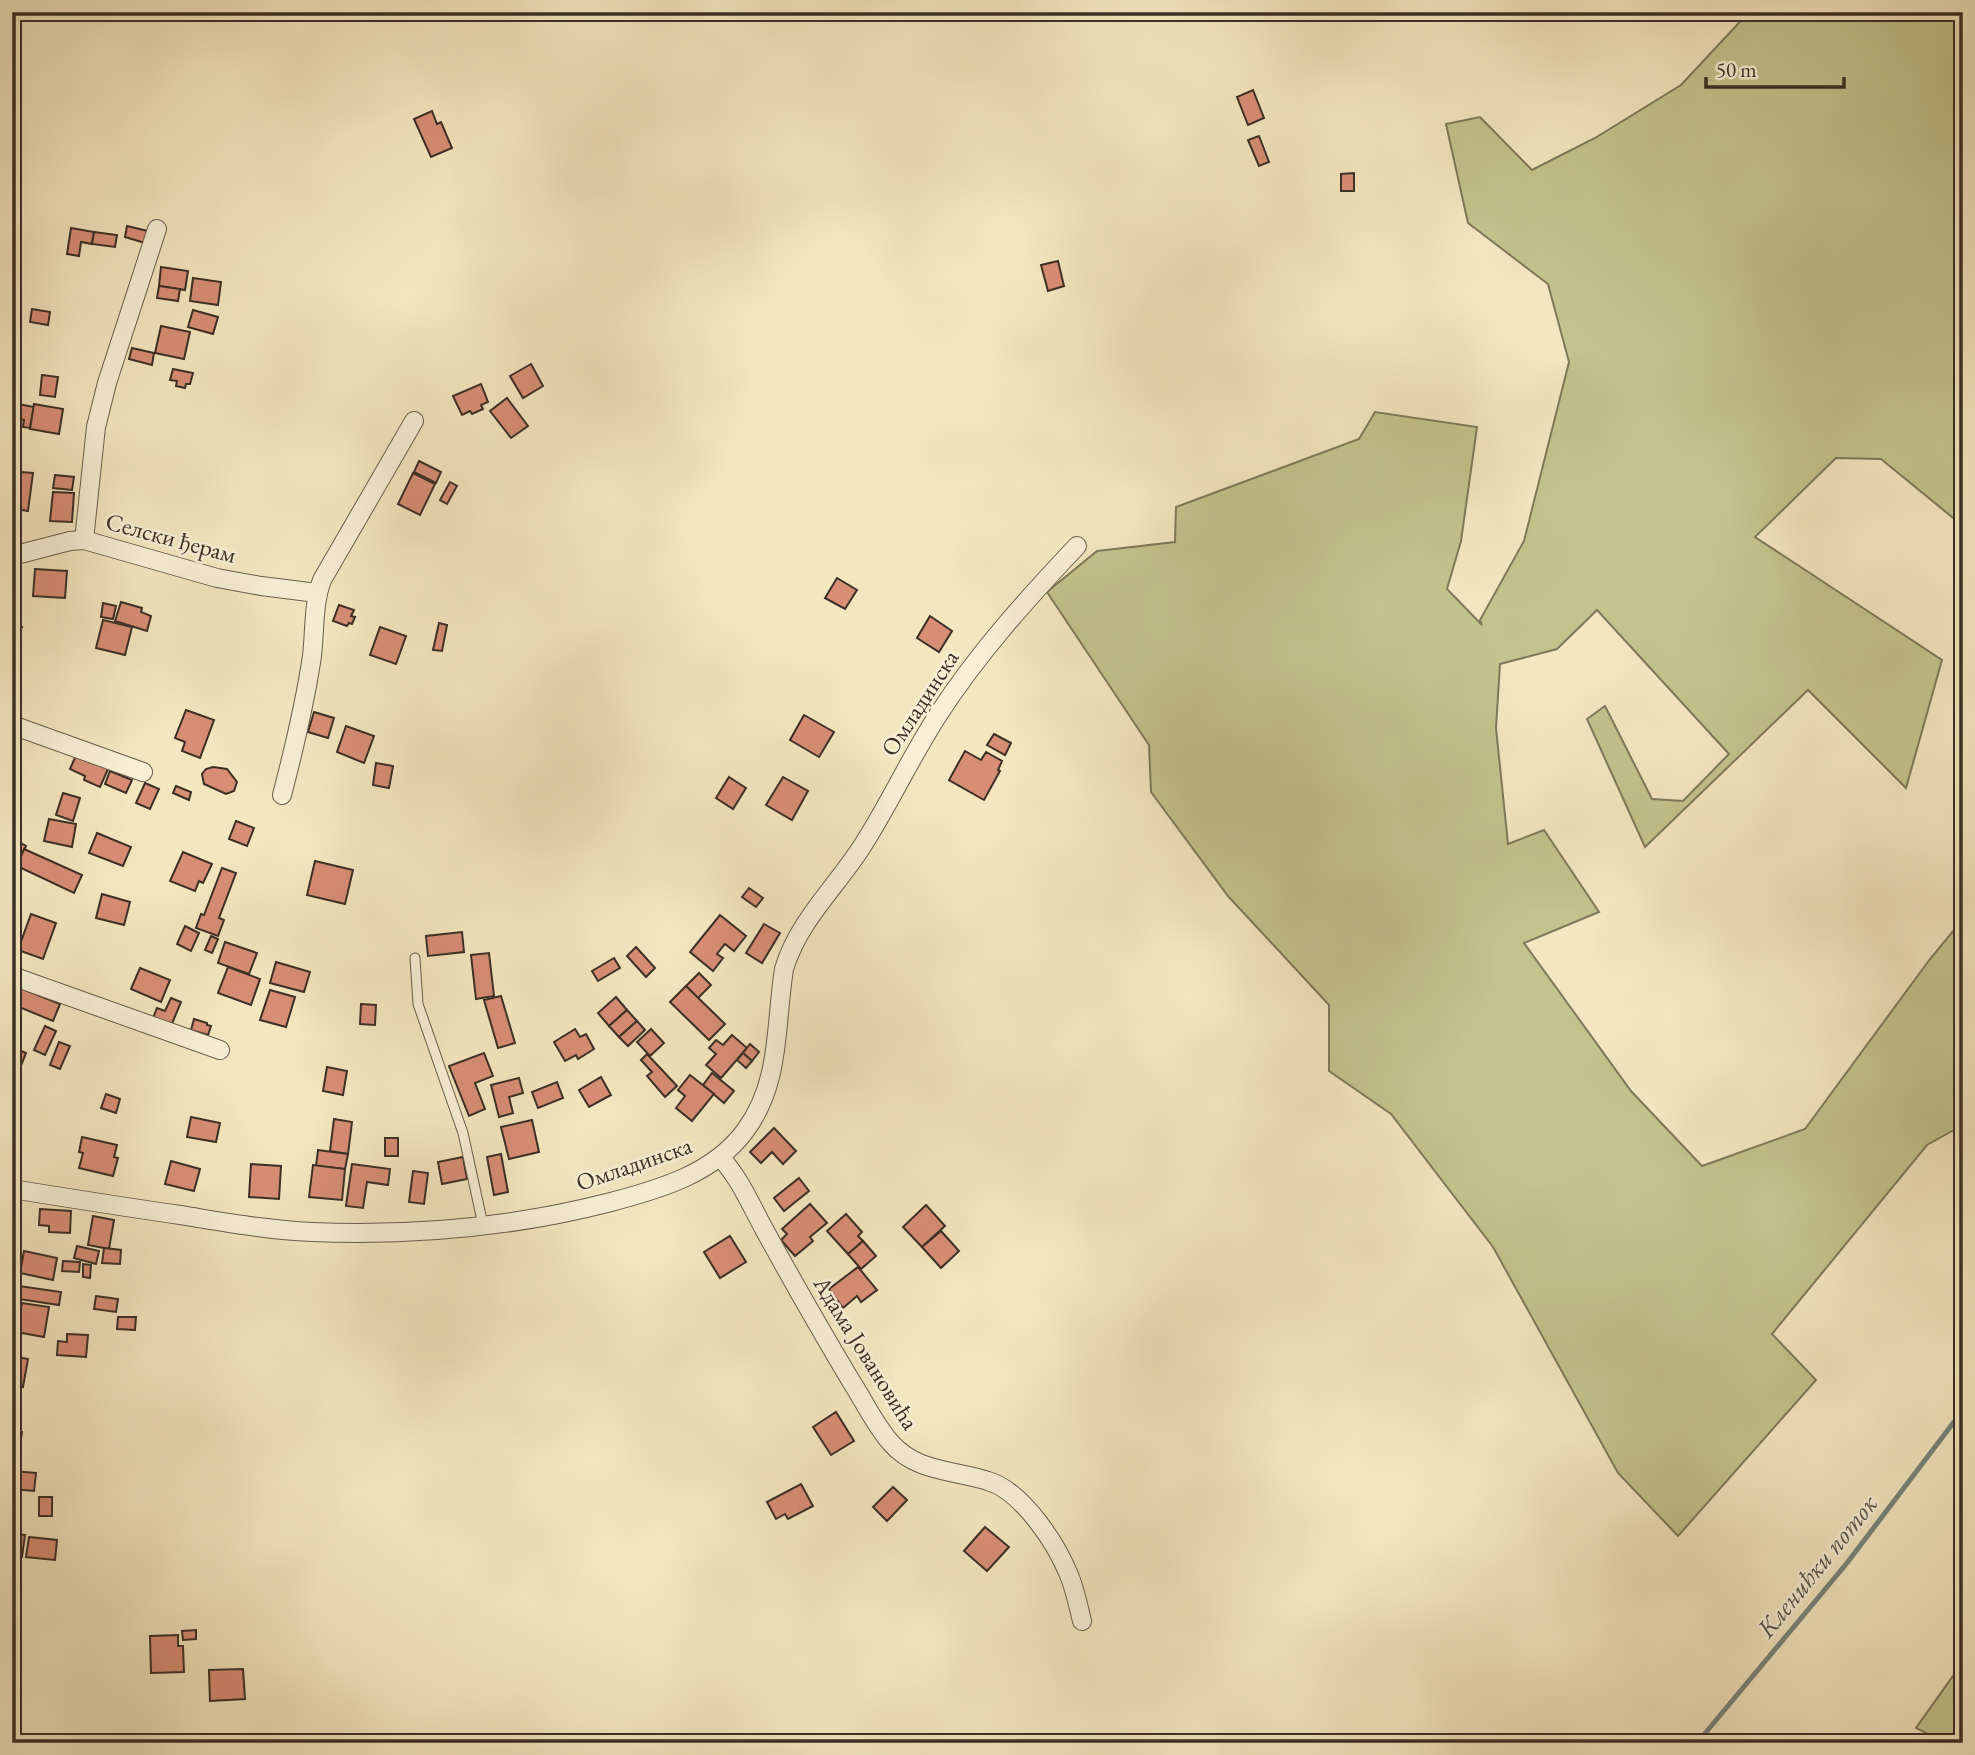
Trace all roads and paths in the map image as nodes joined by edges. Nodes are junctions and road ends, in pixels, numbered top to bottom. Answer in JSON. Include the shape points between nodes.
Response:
{"nodes":[{"id":1,"x":157,"y":229,"type":"dead end"},
{"id":2,"x":414,"y":421,"type":"dead end"},
{"id":3,"x":84,"y":540,"type":"junction"},
{"id":4,"x":1077,"y":546,"type":"dead end"},
{"id":5,"x":12,"y":556,"type":"edge"},
{"id":6,"x":317,"y":593,"type":"junction"},
{"id":7,"x":12,"y":725,"type":"edge"},
{"id":8,"x":143,"y":772,"type":"dead end"},
{"id":9,"x":282,"y":795,"type":"dead end"},
{"id":10,"x":415,"y":958,"type":"dead end"},
{"id":11,"x":12,"y":976,"type":"edge"},
{"id":12,"x":220,"y":1050,"type":"dead end"},
{"id":13,"x":720,"y":1157,"type":"junction"},
{"id":14,"x":12,"y":1189,"type":"edge"},
{"id":15,"x":483,"y":1225,"type":"junction"},
{"id":16,"x":1082,"y":1621,"type":"dead end"}],
"edges":[{"from":1,"to":3,"type":"street","via":[[96,428]]},
{"from":2,"to":6,"type":"street"},
{"from":3,"to":5,"type":"street","name":"Селски ђерам"},
{"from":3,"to":6,"type":"street","name":"Селски ђерам","via":[[217,578]]},
{"from":4,"to":13,"type":"street","name":"Омладинска","via":[[978,659],[937,716],[855,856],[801,930],[784,969],[771,1079],[752,1121]]},
{"from":6,"to":9,"type":"street","via":[[304,702]]},
{"from":7,"to":8,"type":"street"},
{"from":10,"to":15,"type":"lane","via":[[418,1004],[463,1133]]},
{"from":11,"to":12,"type":"street"},
{"from":13,"to":15,"type":"street","name":"Омладинска","via":[[685,1178],[627,1198]]},
{"from":13,"to":16,"type":"street","name":"Адама Јовановића","via":[[886,1437],[909,1459],[1005,1489],[1052,1542],[1069,1574]]},
{"from":14,"to":15,"type":"street","name":"Омладинска","via":[[312,1232]]}]}
